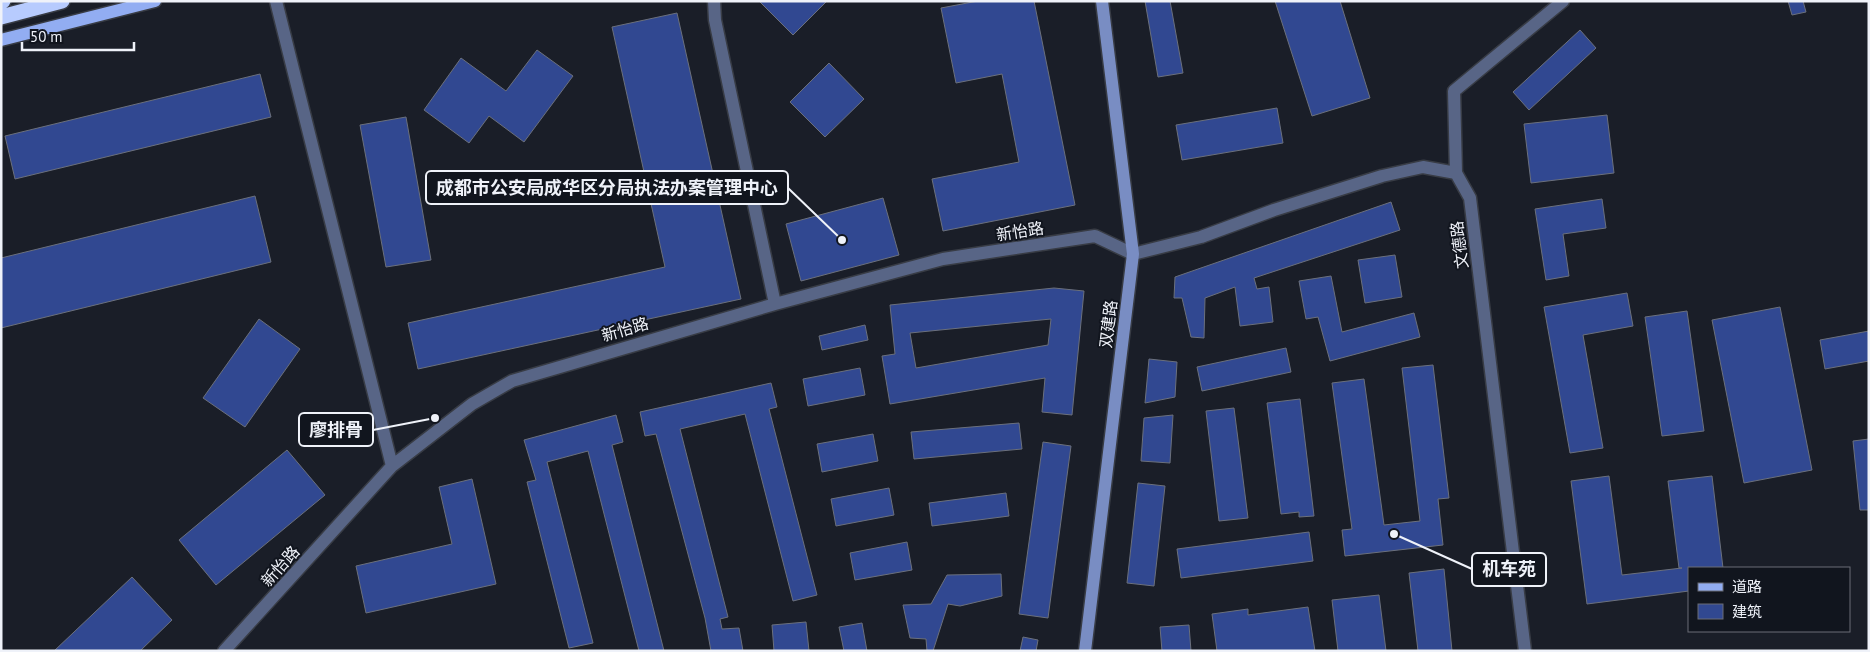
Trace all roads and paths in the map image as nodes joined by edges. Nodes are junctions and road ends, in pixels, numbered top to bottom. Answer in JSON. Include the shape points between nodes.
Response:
{"nodes":[{"id":1,"x":62,"y":1,"type":"edge"},
{"id":2,"x":155,"y":1,"type":"edge"},
{"id":3,"x":276,"y":1,"type":"edge"},
{"id":4,"x":714,"y":1,"type":"edge"},
{"id":5,"x":1102,"y":1,"type":"edge"},
{"id":6,"x":1563,"y":1,"type":"edge"},
{"id":7,"x":1,"y":17,"type":"edge"},
{"id":8,"x":1,"y":40,"type":"edge"},
{"id":9,"x":1456,"y":174,"type":"junction"},
{"id":10,"x":1133,"y":254,"type":"junction"},
{"id":11,"x":775,"y":304,"type":"junction"},
{"id":12,"x":392,"y":466,"type":"junction"},
{"id":13,"x":224,"y":651,"type":"edge"},
{"id":14,"x":1085,"y":651,"type":"edge"},
{"id":15,"x":1525,"y":651,"type":"edge"}],
"edges":[{"from":1,"to":7,"type":"highway"},
{"from":2,"to":8,"type":"main road"},
{"from":3,"to":12,"type":"street"},
{"from":4,"to":11,"type":"street","via":[[715,20]]},
{"from":5,"to":10,"type":"street","name":"双建路"},
{"from":6,"to":9,"type":"street","via":[[1454,91]]},
{"from":9,"to":10,"type":"street","via":[[1423,167],[1382,176],[1201,237]]},
{"from":9,"to":15,"type":"street","name":"文德路","via":[[1470,198]]},
{"from":10,"to":11,"type":"street","name":"新怡路","via":[[1095,236],[943,259]]},
{"from":10,"to":14,"type":"street","name":"双建路"},
{"from":11,"to":12,"type":"street","name":"新怡路","via":[[512,381],[472,404]]},
{"from":12,"to":13,"type":"street","name":"新怡路"}]}
